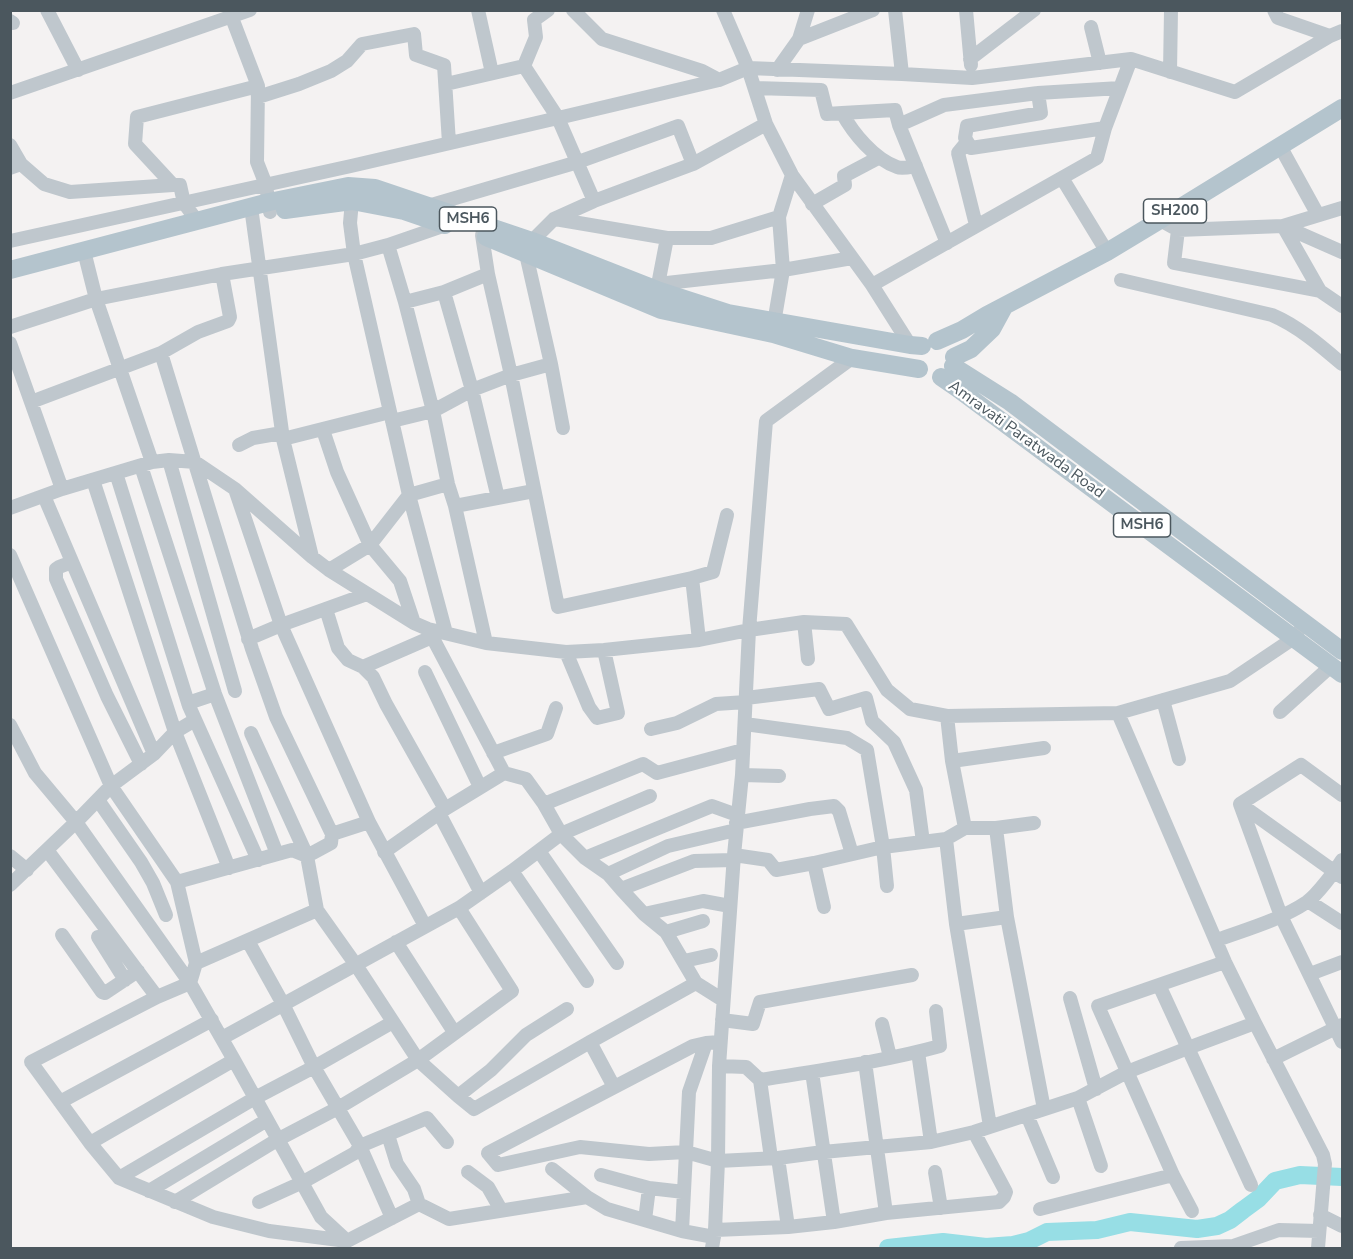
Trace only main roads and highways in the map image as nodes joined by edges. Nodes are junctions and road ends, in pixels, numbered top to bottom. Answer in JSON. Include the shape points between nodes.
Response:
{"nodes":[{"id":1,"x":1342,"y":108,"type":"edge"},
{"id":2,"x":262,"y":204,"type":"junction"},
{"id":3,"x":529,"y":247,"type":"junction"},
{"id":4,"x":84,"y":255,"type":"junction"},
{"id":5,"x":10,"y":270,"type":"edge"},
{"id":6,"x":10,"y":281,"type":"edge"},
{"id":7,"x":1004,"y":307,"type":"junction"},
{"id":8,"x":773,"y":328,"type":"junction"},
{"id":9,"x":923,"y":344,"type":"junction"},
{"id":10,"x":949,"y":367,"type":"junction"},
{"id":11,"x":919,"y":369,"type":"junction"},
{"id":12,"x":1300,"y":630,"type":"junction"},
{"id":13,"x":1342,"y":651,"type":"edge"},
{"id":14,"x":1337,"y":670,"type":"edge"}],
"edges":[{"from":1,"to":7,"type":"main road","number":"SH200","via":[[1107,252]]},
{"from":2,"to":3,"type":"main road","number":"MSH6","via":[[352,201],[404,211]]},
{"from":2,"to":3,"type":"main road","number":"MSH6","via":[[348,186],[375,188]]},
{"from":2,"to":4,"type":"main road","number":"MSH6"},
{"from":2,"to":4,"type":"main road","number":"MSH6"},
{"from":3,"to":8,"type":"main road","number":"MSH6"},
{"from":3,"to":8,"type":"main road","number":"MSH6","via":[[661,310]]},
{"from":4,"to":5,"type":"main road","number":"MSH6"},
{"from":4,"to":6,"type":"main road","number":"MSH6"},
{"from":7,"to":9,"type":"main road","number":"SH200","via":[[962,330]]},
{"from":7,"to":10,"type":"main road","number":"SH200","via":[[992,328]]},
{"from":8,"to":9,"type":"main road","number":"MSH6"},
{"from":8,"to":11,"type":"main road","number":"MSH6","via":[[852,358]]},
{"from":9,"to":10,"type":"main road","via":[[945,343],[951,350]]},
{"from":9,"to":11,"type":"main road","via":[[917,353]]},
{"from":10,"to":11,"type":"main road","via":[[932,378]]},
{"from":10,"to":12,"type":"main road","name":"Amravati Paratwada Road","number":"MSH6","via":[[966,395]]},
{"from":12,"to":13,"type":"main road","name":"Amravati Paratwada Road","number":"MSH6"},
{"from":12,"to":14,"type":"main road","name":"Amravati Paratwada Road","number":"MSH6"}]}
